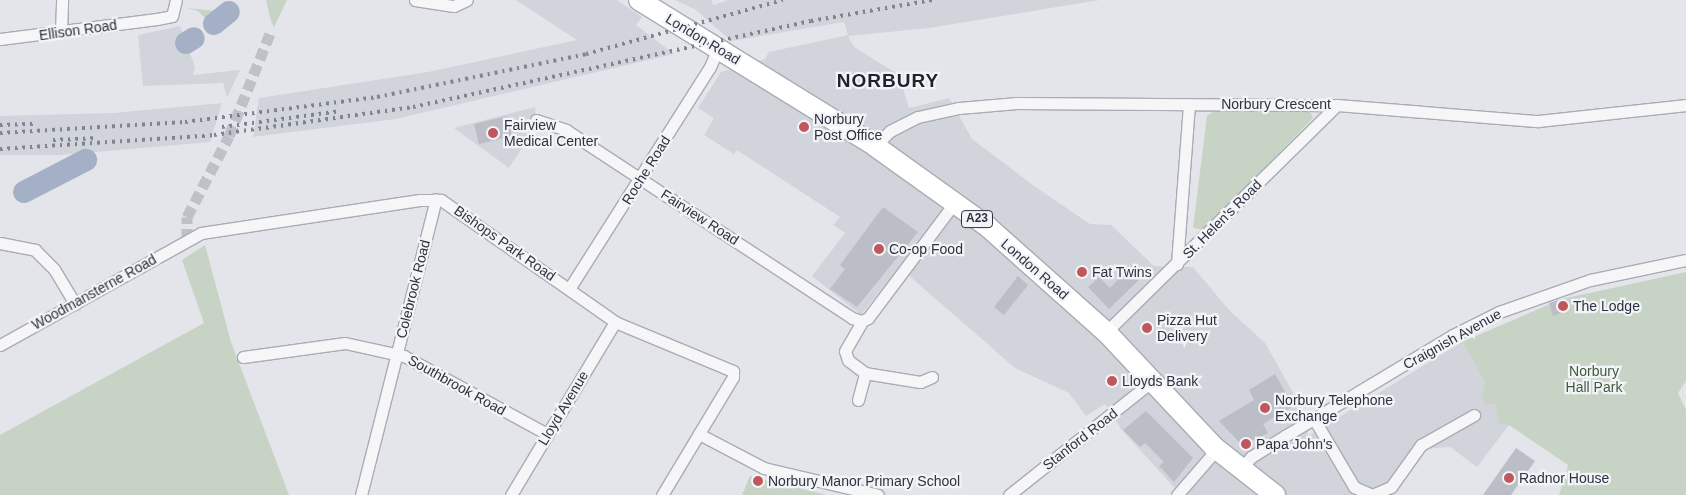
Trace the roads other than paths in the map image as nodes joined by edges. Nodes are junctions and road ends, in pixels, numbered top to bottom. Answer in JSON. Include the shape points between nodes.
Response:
{"nodes":[{"id":1,"x":62,"y":0,"type":"edge"},
{"id":2,"x":176,"y":0,"type":"edge"},
{"id":3,"x":415,"y":0,"type":"edge"},
{"id":4,"x":467,"y":0,"type":"edge"},
{"id":5,"x":639,"y":0,"type":"edge"},
{"id":6,"x":61,"y":32,"type":"junction"},
{"id":7,"x":0,"y":39,"type":"edge"},
{"id":8,"x":718,"y":48,"type":"junction"},
{"id":9,"x":1190,"y":104,"type":"junction"},
{"id":10,"x":1337,"y":104,"type":"junction"},
{"id":11,"x":1686,"y":105,"type":"edge"},
{"id":12,"x":536,"y":120,"type":"dead end"},
{"id":13,"x":875,"y":146,"type":"junction"},
{"id":14,"x":640,"y":178,"type":"junction"},
{"id":15,"x":436,"y":199,"type":"junction"},
{"id":16,"x":955,"y":202,"type":"junction"},
{"id":17,"x":0,"y":243,"type":"edge"},
{"id":18,"x":1686,"y":260,"type":"edge"},
{"id":19,"x":1177,"y":264,"type":"junction"},
{"id":20,"x":569,"y":289,"type":"junction"},
{"id":21,"x":75,"y":304,"type":"junction"},
{"id":22,"x":862,"y":321,"type":"junction"},
{"id":23,"x":615,"y":322,"type":"junction"},
{"id":24,"x":1106,"y":332,"type":"junction"},
{"id":25,"x":0,"y":345,"type":"edge"},
{"id":26,"x":397,"y":354,"type":"junction"},
{"id":27,"x":243,"y":357,"type":"dead end"},
{"id":28,"x":865,"y":373,"type":"junction"},
{"id":29,"x":932,"y":377,"type":"dead end"},
{"id":30,"x":1150,"y":383,"type":"junction"},
{"id":31,"x":858,"y":400,"type":"dead end"},
{"id":32,"x":1474,"y":415,"type":"dead end"},
{"id":33,"x":1314,"y":419,"type":"junction"},
{"id":34,"x":547,"y":434,"type":"junction"},
{"id":35,"x":699,"y":434,"type":"junction"},
{"id":36,"x":1217,"y":449,"type":"junction"},
{"id":37,"x":1241,"y":469,"type":"junction"},
{"id":38,"x":361,"y":495,"type":"edge"},
{"id":39,"x":510,"y":495,"type":"edge"},
{"id":40,"x":662,"y":495,"type":"edge"},
{"id":41,"x":878,"y":495,"type":"edge"},
{"id":42,"x":1010,"y":495,"type":"edge"},
{"id":43,"x":1177,"y":495,"type":"edge"},
{"id":44,"x":1275,"y":495,"type":"edge"}],
"edges":[{"from":1,"to":6,"type":"street"},
{"from":2,"to":6,"type":"street","name":"Ellison Road","via":[[172,16]]},
{"from":3,"to":4,"type":"street","via":[[454,6]]},
{"from":5,"to":8,"type":"highway","name":"London Road","number":"A23"},
{"from":6,"to":7,"type":"street","name":"Ellison Road"},
{"from":8,"to":13,"type":"highway","name":"London Road","number":"A23"},
{"from":8,"to":14,"type":"street","name":"Roche Road","via":[[715,58]]},
{"from":9,"to":10,"type":"street","name":"Norbury Crescent"},
{"from":9,"to":13,"type":"street","name":"Norbury Crescent","via":[[1017,103],[959,108],[907,122]]},
{"from":9,"to":19,"type":"street"},
{"from":10,"to":11,"type":"street","name":"Norbury Crescent","via":[[1538,121]]},
{"from":10,"to":19,"type":"street","name":"St. Helen's Road"},
{"from":12,"to":14,"type":"street","name":"Fairview Road","via":[[566,130]]},
{"from":13,"to":16,"type":"highway","name":"London Road","number":"A23"},
{"from":14,"to":20,"type":"street","name":"Roche Road"},
{"from":14,"to":22,"type":"street","name":"Fairview Road","via":[[852,318]]},
{"from":15,"to":20,"type":"street","name":"Bishops Park Road","via":[[451,205]]},
{"from":15,"to":21,"type":"street","name":"Woodmansterne Road","via":[[215,230],[187,240]]},
{"from":15,"to":26,"type":"street","name":"Colebrook Road"},
{"from":16,"to":22,"type":"street","via":[[868,318]]},
{"from":16,"to":24,"type":"highway","name":"London Road","number":"A23"},
{"from":17,"to":21,"type":"street","via":[[28,246],[40,253]]},
{"from":18,"to":33,"type":"street","name":"Craignish Avenue","via":[[1590,280],[1528,299],[1453,335]]},
{"from":19,"to":24,"type":"street","name":"St. Helen's Road"},
{"from":20,"to":23,"type":"street","name":"Bishops Park Road"},
{"from":21,"to":25,"type":"street","name":"Woodmansterne Road"},
{"from":22,"to":28,"type":"street","via":[[845,351],[848,360]]},
{"from":23,"to":34,"type":"street","name":"Lloyd Avenue"},
{"from":23,"to":35,"type":"street","name":"Bishops Park Road","via":[[731,368],[731,381]]},
{"from":24,"to":30,"type":"highway","name":"London Road","number":"A23"},
{"from":26,"to":27,"type":"street","name":"Southbrook Road","via":[[345,343]]},
{"from":26,"to":34,"type":"street","name":"Southbrook Road"},
{"from":26,"to":38,"type":"street","name":"Colebrook Road"},
{"from":28,"to":29,"type":"street","via":[[920,382]]},
{"from":28,"to":31,"type":"street"},
{"from":30,"to":36,"type":"highway","name":"London Road","number":"A23"},
{"from":30,"to":42,"type":"street","name":"Stanford Road"},
{"from":32,"to":33,"type":"street","via":[[1421,445],[1391,487],[1372,495],[1354,487]]},
{"from":33,"to":37,"type":"street","name":"Craignish Avenue","via":[[1256,453]]},
{"from":34,"to":39,"type":"street","name":"Lloyd Avenue"},
{"from":35,"to":40,"type":"street"},
{"from":35,"to":41,"type":"street","via":[[764,468]]},
{"from":36,"to":37,"type":"highway","name":"London Road","number":"A23"},
{"from":36,"to":43,"type":"street"},
{"from":37,"to":44,"type":"highway","name":"London Road","number":"A23"}]}
